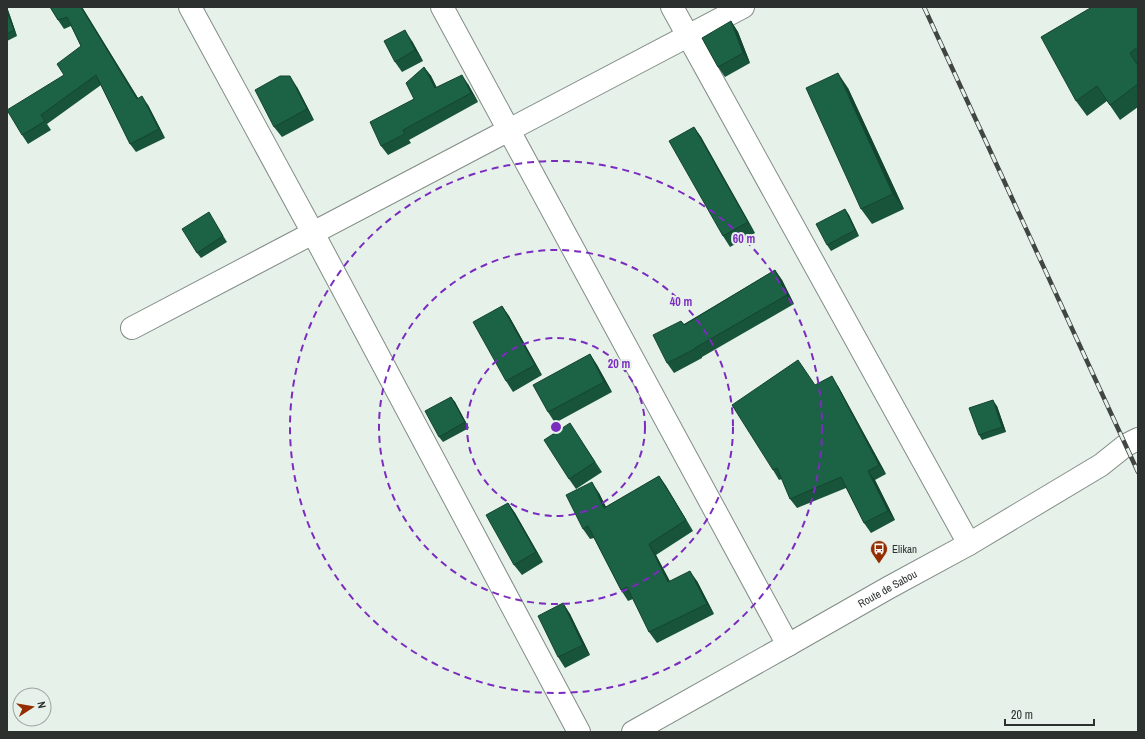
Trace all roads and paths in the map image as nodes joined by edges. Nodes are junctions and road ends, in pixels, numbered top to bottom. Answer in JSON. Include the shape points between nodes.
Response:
{"nodes":[{"id":1,"x":190,"y":7,"type":"edge"},
{"id":2,"x":442,"y":7,"type":"edge"},
{"id":3,"x":672,"y":7,"type":"edge"},
{"id":4,"x":743,"y":7,"type":"edge"},
{"id":5,"x":688,"y":36,"type":"junction"},
{"id":6,"x":509,"y":130,"type":"junction"},
{"id":7,"x":313,"y":233,"type":"junction"},
{"id":8,"x":132,"y":328,"type":"dead end"},
{"id":9,"x":1138,"y":439,"type":"edge"},
{"id":10,"x":969,"y":544,"type":"junction"},
{"id":11,"x":788,"y":645,"type":"junction"},
{"id":12,"x":579,"y":732,"type":"edge"},
{"id":13,"x":633,"y":732,"type":"edge"}],
"edges":[{"from":1,"to":7,"type":"street"},
{"from":2,"to":6,"type":"street"},
{"from":3,"to":5,"type":"street"},
{"from":4,"to":5,"type":"street"},
{"from":5,"to":6,"type":"street"},
{"from":5,"to":10,"type":"street"},
{"from":6,"to":7,"type":"street"},
{"from":6,"to":11,"type":"street"},
{"from":7,"to":8,"type":"street"},
{"from":7,"to":12,"type":"street"},
{"from":9,"to":10,"type":"street","name":"Route de Sabou","via":[[1101,465]]},
{"from":10,"to":11,"type":"street","name":"Route de Sabou"},
{"from":11,"to":13,"type":"street","name":"Route de Sabou"}]}
